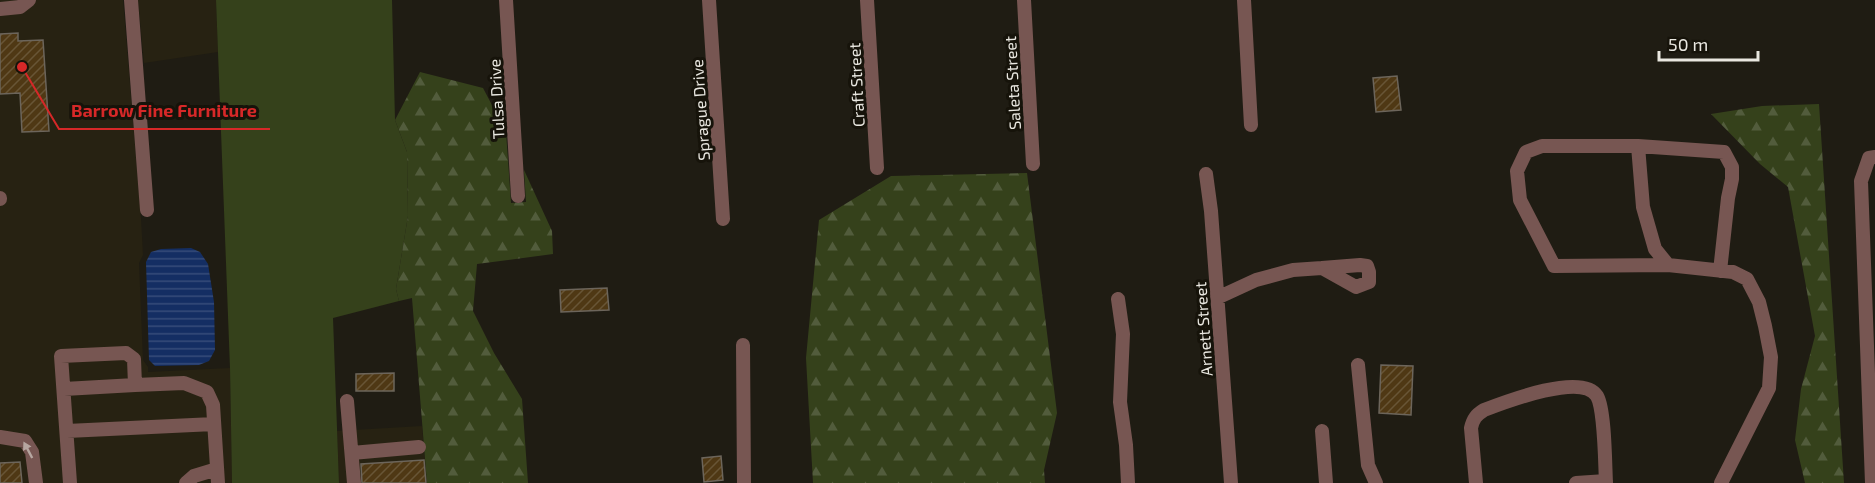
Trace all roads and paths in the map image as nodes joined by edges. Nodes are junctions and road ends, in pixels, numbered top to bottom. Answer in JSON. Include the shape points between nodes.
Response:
{"nodes":[{"id":1,"x":29,"y":0,"type":"edge"},
{"id":2,"x":131,"y":0,"type":"edge"},
{"id":3,"x":506,"y":0,"type":"edge"},
{"id":4,"x":709,"y":0,"type":"edge"},
{"id":5,"x":867,"y":0,"type":"edge"},
{"id":6,"x":1024,"y":0,"type":"edge"},
{"id":7,"x":1244,"y":0,"type":"edge"},
{"id":8,"x":0,"y":9,"type":"edge"},
{"id":9,"x":1251,"y":124,"type":"dead end"},
{"id":10,"x":1638,"y":146,"type":"junction"},
{"id":11,"x":1875,"y":157,"type":"edge"},
{"id":12,"x":1033,"y":164,"type":"dead end"},
{"id":13,"x":877,"y":168,"type":"dead end"},
{"id":14,"x":1206,"y":174,"type":"dead end"},
{"id":15,"x":518,"y":196,"type":"dead end"},
{"id":16,"x":147,"y":210,"type":"dead end"},
{"id":17,"x":723,"y":219,"type":"dead end"},
{"id":18,"x":1668,"y":265,"type":"junction"},
{"id":19,"x":1322,"y":268,"type":"dead end"},
{"id":20,"x":1720,"y":271,"type":"junction"},
{"id":21,"x":1217,"y":298,"type":"junction"},
{"id":22,"x":1118,"y":299,"type":"dead end"},
{"id":23,"x":743,"y":345,"type":"dead end"},
{"id":24,"x":1358,"y":365,"type":"dead end"},
{"id":25,"x":135,"y":385,"type":"junction"},
{"id":26,"x":64,"y":389,"type":"junction"},
{"id":27,"x":347,"y":401,"type":"dead end"},
{"id":28,"x":214,"y":424,"type":"junction"},
{"id":29,"x":67,"y":431,"type":"junction"},
{"id":30,"x":1322,"y":431,"type":"dead end"},
{"id":31,"x":0,"y":437,"type":"edge"},
{"id":32,"x":419,"y":447,"type":"dead end"},
{"id":33,"x":352,"y":453,"type":"junction"},
{"id":34,"x":217,"y":476,"type":"edge"},
{"id":35,"x":1606,"y":482,"type":"edge"},
{"id":36,"x":36,"y":483,"type":"edge"},
{"id":37,"x":70,"y":483,"type":"edge"},
{"id":38,"x":186,"y":483,"type":"edge"},
{"id":39,"x":354,"y":483,"type":"edge"},
{"id":40,"x":744,"y":483,"type":"edge"},
{"id":41,"x":1128,"y":483,"type":"edge"},
{"id":42,"x":1231,"y":483,"type":"edge"},
{"id":43,"x":1326,"y":483,"type":"edge"},
{"id":44,"x":1376,"y":483,"type":"edge"},
{"id":45,"x":1476,"y":483,"type":"edge"},
{"id":46,"x":1576,"y":483,"type":"edge"},
{"id":47,"x":1721,"y":483,"type":"edge"},
{"id":48,"x":1872,"y":483,"type":"edge"}],
"edges":[{"from":1,"to":8,"type":"street","via":[[20,7]]},
{"from":2,"to":16,"type":"street"},
{"from":3,"to":15,"type":"street","name":"Tulsa Drive"},
{"from":4,"to":17,"type":"street","name":"Sprague Drive"},
{"from":5,"to":13,"type":"street","name":"Craft Street"},
{"from":6,"to":12,"type":"street","name":"Saleta Street"},
{"from":7,"to":9,"type":"street"},
{"from":10,"to":18,"type":"street","via":[[1643,207],[1655,249]]},
{"from":10,"to":18,"type":"street","via":[[1542,146],[1526,152],[1517,171],[1520,200],[1554,266]]},
{"from":10,"to":20,"type":"street","via":[[1724,152],[1730,160],[1732,179]]},
{"from":11,"to":48,"type":"street","via":[[1869,158],[1861,181]]},
{"from":14,"to":21,"type":"street","name":"Arnett Street"},
{"from":18,"to":20,"type":"street"},
{"from":19,"to":21,"type":"street","via":[[1280,272]]},
{"from":20,"to":47,"type":"street","via":[[1747,279],[1759,302],[1771,357],[1768,388]]},
{"from":21,"to":42,"type":"street","name":"Arnett Street"},
{"from":22,"to":41,"type":"street","via":[[1123,334],[1120,402]]},
{"from":23,"to":40,"type":"street"},
{"from":24,"to":44,"type":"street","via":[[1368,465]]},
{"from":25,"to":26,"type":"street"},
{"from":25,"to":26,"type":"street","via":[[134,359],[126,353],[61,356]]},
{"from":25,"to":28,"type":"street","via":[[184,383],[199,388],[211,398]]},
{"from":26,"to":29,"type":"street"},
{"from":27,"to":33,"type":"street"},
{"from":28,"to":29,"type":"street"},
{"from":28,"to":34,"type":"street"},
{"from":29,"to":37,"type":"street"},
{"from":30,"to":43,"type":"street"},
{"from":36,"to":31,"type":"street","one_way":true,"via":[[32,452],[25,441]]},
{"from":32,"to":33,"type":"street"},
{"from":33,"to":39,"type":"street"},
{"from":34,"to":38,"type":"street","via":[[194,476]]},
{"from":35,"to":45,"type":"street","via":[[1600,405],[1592,390],[1583,387],[1544,390],[1477,415],[1471,428]]},
{"from":35,"to":46,"type":"street"}]}
